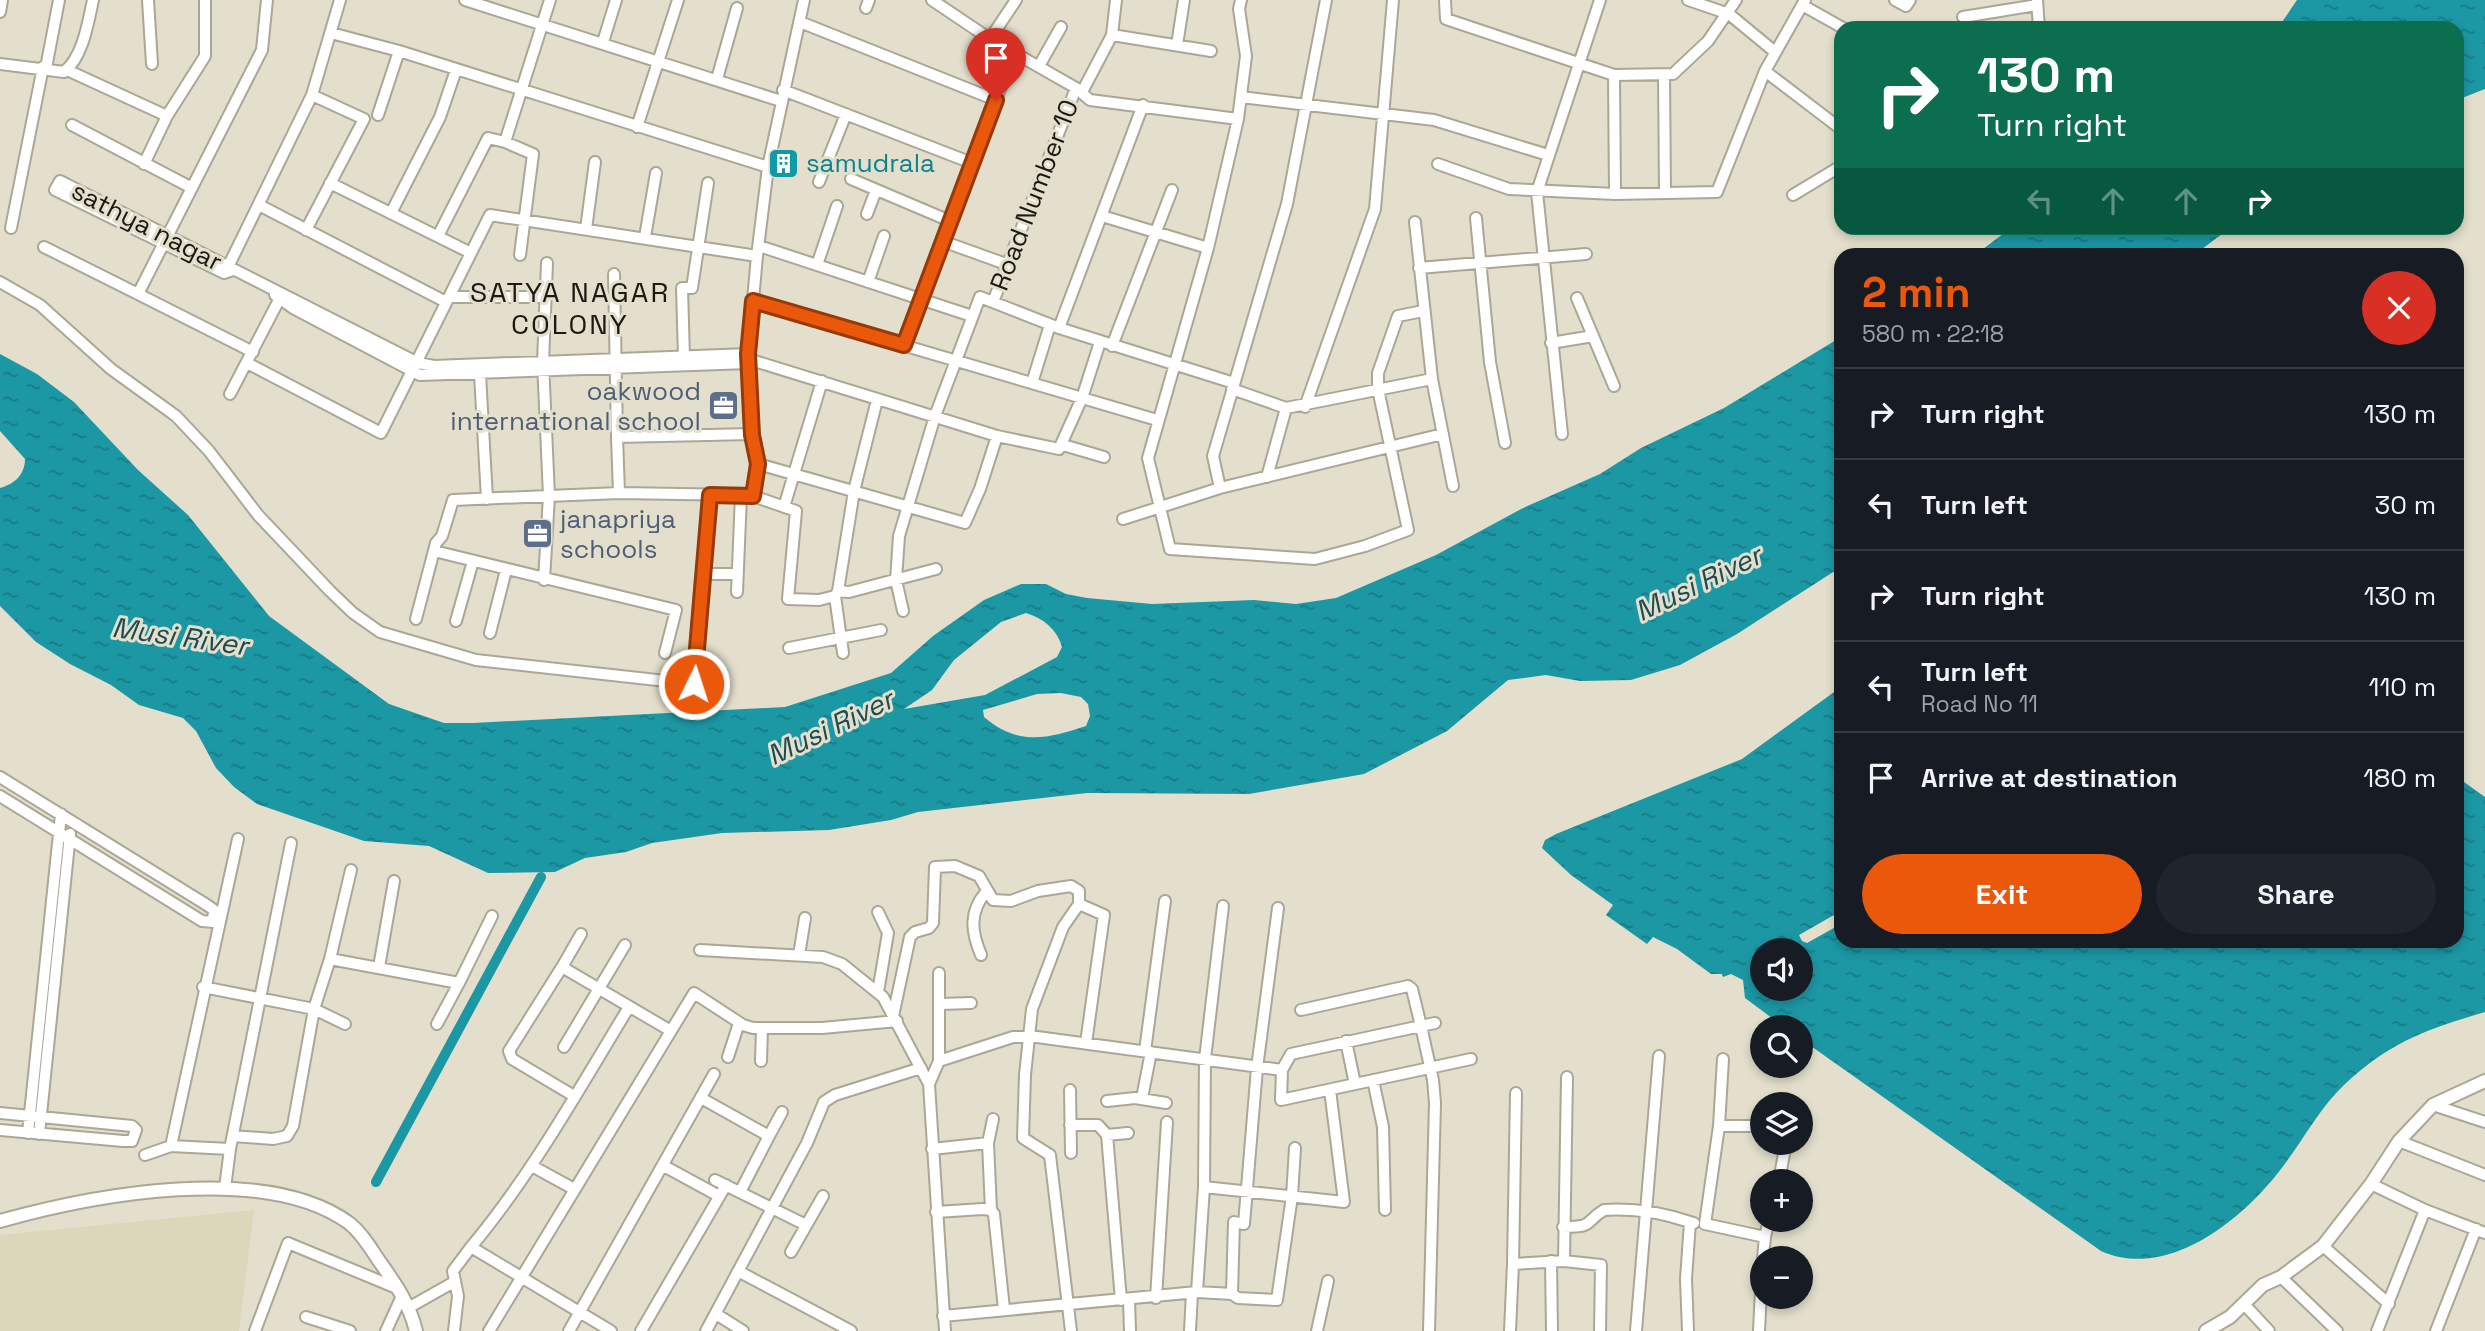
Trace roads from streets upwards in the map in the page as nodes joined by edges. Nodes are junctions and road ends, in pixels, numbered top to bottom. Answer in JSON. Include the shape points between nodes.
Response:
{"nodes":[{"id":1,"x":2,"y":0,"type":"edge"},
{"id":2,"x":59,"y":0,"type":"edge"},
{"id":3,"x":93,"y":0,"type":"edge"},
{"id":4,"x":148,"y":0,"type":"edge"},
{"id":5,"x":205,"y":0,"type":"edge"},
{"id":6,"x":267,"y":0,"type":"edge"},
{"id":7,"x":340,"y":0,"type":"edge"},
{"id":8,"x":465,"y":0,"type":"edge"},
{"id":9,"x":550,"y":0,"type":"edge"},
{"id":10,"x":616,"y":0,"type":"edge"},
{"id":11,"x":678,"y":0,"type":"edge"},
{"id":12,"x":803,"y":0,"type":"edge"},
{"id":13,"x":932,"y":0,"type":"edge"},
{"id":14,"x":1016,"y":0,"type":"edge"},
{"id":15,"x":1116,"y":0,"type":"edge"},
{"id":16,"x":1184,"y":0,"type":"edge"},
{"id":17,"x":1241,"y":0,"type":"edge"},
{"id":18,"x":1326,"y":0,"type":"edge"},
{"id":19,"x":1393,"y":0,"type":"edge"},
{"id":20,"x":1445,"y":0,"type":"edge"},
{"id":21,"x":1600,"y":0,"type":"edge"},
{"id":22,"x":1688,"y":0,"type":"edge"},
{"id":23,"x":1736,"y":0,"type":"edge"},
{"id":24,"x":1895,"y":0,"type":"edge"},
{"id":25,"x":1910,"y":0,"type":"edge"},
{"id":26,"x":1804,"y":2,"type":"edge"},
{"id":27,"x":2037,"y":2,"type":"edge"},
{"id":28,"x":482,"y":3,"type":"edge"},
{"id":29,"x":945,"y":4,"type":"edge"},
{"id":30,"x":737,"y":8,"type":"dead end"},
{"id":31,"x":0,"y":12,"type":"edge"},
{"id":32,"x":1728,"y":14,"type":"junction"},
{"id":33,"x":1963,"y":17,"type":"dead end"},
{"id":34,"x":2038,"y":21,"type":"edge"},
{"id":35,"x":800,"y":22,"type":"junction"},
{"id":36,"x":1834,"y":22,"type":"edge"},
{"id":37,"x":542,"y":24,"type":"junction"},
{"id":38,"x":1061,"y":27,"type":"dead end"},
{"id":39,"x":331,"y":33,"type":"junction"},
{"id":40,"x":1112,"y":35,"type":"junction"},
{"id":41,"x":990,"y":39,"type":"junction"},
{"id":42,"x":603,"y":42,"type":"junction"},
{"id":43,"x":1177,"y":46,"type":"junction"},
{"id":44,"x":399,"y":51,"type":"junction"},
{"id":45,"x":1211,"y":51,"type":"dead end"},
{"id":46,"x":1014,"y":52,"type":"junction"},
{"id":47,"x":1775,"y":52,"type":"junction"},
{"id":48,"x":660,"y":60,"type":"junction"},
{"id":49,"x":1578,"y":61,"type":"junction"},
{"id":50,"x":0,"y":64,"type":"edge"},
{"id":51,"x":152,"y":64,"type":"dead end"},
{"id":52,"x":1039,"y":66,"type":"junction"},
{"id":53,"x":44,"y":68,"type":"junction"},
{"id":54,"x":67,"y":70,"type":"junction"},
{"id":55,"x":456,"y":70,"type":"junction"},
{"id":56,"x":1765,"y":71,"type":"junction"},
{"id":57,"x":1664,"y":74,"type":"junction"},
{"id":58,"x":1614,"y":75,"type":"junction"},
{"id":59,"x":717,"y":79,"type":"junction"},
{"id":60,"x":1079,"y":90,"type":"junction"},
{"id":61,"x":523,"y":92,"type":"junction"},
{"id":62,"x":312,"y":95,"type":"junction"},
{"id":63,"x":782,"y":95,"type":"junction"},
{"id":64,"x":1241,"y":97,"type":"junction"},
{"id":65,"x":996,"y":100,"type":"junction"},
{"id":66,"x":1143,"y":105,"type":"junction"},
{"id":67,"x":1307,"y":107,"type":"junction"},
{"id":68,"x":1382,"y":113,"type":"junction"},
{"id":69,"x":846,"y":114,"type":"junction"},
{"id":70,"x":167,"y":116,"type":"junction"},
{"id":71,"x":378,"y":116,"type":"dead end"},
{"id":72,"x":1238,"y":119,"type":"junction"},
{"id":73,"x":1834,"y":124,"type":"edge"},
{"id":74,"x":72,"y":125,"type":"dead end"},
{"id":75,"x":636,"y":127,"type":"junction"},
{"id":76,"x":505,"y":142,"type":"junction"},
{"id":77,"x":1548,"y":155,"type":"junction"},
{"id":78,"x":594,"y":162,"type":"dead end"},
{"id":79,"x":972,"y":163,"type":"junction"},
{"id":80,"x":144,"y":164,"type":"junction"},
{"id":81,"x":1438,"y":164,"type":"dead end"},
{"id":82,"x":768,"y":167,"type":"junction"},
{"id":83,"x":1834,"y":170,"type":"edge"},
{"id":84,"x":656,"y":173,"type":"dead end"},
{"id":85,"x":851,"y":179,"type":"dead end"},
{"id":86,"x":819,"y":182,"type":"dead end"},
{"id":87,"x":330,"y":183,"type":"junction"},
{"id":88,"x":708,"y":183,"type":"dead end"},
{"id":89,"x":192,"y":188,"type":"junction"},
{"id":90,"x":876,"y":190,"type":"junction"},
{"id":91,"x":1172,"y":190,"type":"dead end"},
{"id":92,"x":1537,"y":192,"type":"junction"},
{"id":93,"x":1665,"y":193,"type":"junction"},
{"id":94,"x":1615,"y":194,"type":"junction"},
{"id":95,"x":1793,"y":195,"type":"dead end"},
{"id":96,"x":259,"y":205,"type":"junction"},
{"id":97,"x":836,"y":206,"type":"dead end"},
{"id":98,"x":391,"y":213,"type":"junction"},
{"id":99,"x":867,"y":214,"type":"dead end"},
{"id":100,"x":1102,"y":216,"type":"junction"},
{"id":101,"x":1476,"y":218,"type":"dead end"},
{"id":102,"x":524,"y":220,"type":"junction"},
{"id":103,"x":950,"y":221,"type":"junction"},
{"id":104,"x":1415,"y":222,"type":"dead end"},
{"id":105,"x":11,"y":228,"type":"dead end"},
{"id":106,"x":586,"y":229,"type":"junction"},
{"id":107,"x":306,"y":230,"type":"junction"},
{"id":108,"x":1156,"y":234,"type":"junction"},
{"id":109,"x":438,"y":236,"type":"junction"},
{"id":110,"x":884,"y":236,"type":"dead end"},
{"id":111,"x":645,"y":237,"type":"junction"},
{"id":112,"x":165,"y":241,"type":"junction"},
{"id":113,"x":942,"y":241,"type":"junction"},
{"id":114,"x":44,"y":247,"type":"dead end"},
{"id":115,"x":696,"y":247,"type":"junction"},
{"id":116,"x":1208,"y":248,"type":"junction"},
{"id":117,"x":758,"y":251,"type":"junction"},
{"id":118,"x":471,"y":253,"type":"junction"},
{"id":119,"x":1586,"y":254,"type":"dead end"},
{"id":120,"x":520,"y":255,"type":"dead end"},
{"id":121,"x":1542,"y":258,"type":"junction"},
{"id":122,"x":547,"y":263,"type":"dead end"},
{"id":123,"x":1479,"y":263,"type":"junction"},
{"id":124,"x":1006,"y":264,"type":"junction"},
{"id":125,"x":817,"y":265,"type":"junction"},
{"id":126,"x":1419,"y":268,"type":"junction"},
{"id":127,"x":228,"y":270,"type":"junction"},
{"id":128,"x":614,"y":274,"type":"dead end"},
{"id":129,"x":0,"y":282,"type":"edge"},
{"id":130,"x":868,"y":282,"type":"junction"},
{"id":131,"x":138,"y":294,"type":"junction"},
{"id":132,"x":281,"y":296,"type":"junction"},
{"id":133,"x":545,"y":297,"type":"junction"},
{"id":134,"x":1577,"y":298,"type":"dead end"},
{"id":135,"x":448,"y":299,"type":"junction"},
{"id":136,"x":920,"y":299,"type":"junction"},
{"id":137,"x":753,"y":301,"type":"junction"},
{"id":138,"x":993,"y":302,"type":"junction"},
{"id":139,"x":1423,"y":311,"type":"junction"},
{"id":140,"x":972,"y":316,"type":"junction"},
{"id":141,"x":1054,"y":327,"type":"junction"},
{"id":142,"x":1593,"y":336,"type":"junction"},
{"id":143,"x":1100,"y":342,"type":"junction"},
{"id":144,"x":1551,"y":343,"type":"junction"},
{"id":145,"x":904,"y":345,"type":"junction"},
{"id":146,"x":1112,"y":346,"type":"junction"},
{"id":147,"x":253,"y":352,"type":"junction"},
{"id":148,"x":684,"y":358,"type":"junction"},
{"id":149,"x":748,"y":359,"type":"junction"},
{"id":150,"x":955,"y":362,"type":"junction"},
{"id":151,"x":247,"y":363,"type":"junction"},
{"id":152,"x":614,"y":364,"type":"junction"},
{"id":153,"x":1173,"y":365,"type":"junction"},
{"id":154,"x":415,"y":367,"type":"junction"},
{"id":155,"x":543,"y":367,"type":"junction"},
{"id":156,"x":481,"y":374,"type":"junction"},
{"id":157,"x":1432,"y":379,"type":"junction"},
{"id":158,"x":822,"y":381,"type":"junction"},
{"id":159,"x":1032,"y":383,"type":"junction"},
{"id":160,"x":1233,"y":386,"type":"junction"},
{"id":161,"x":1614,"y":386,"type":"dead end"},
{"id":162,"x":1378,"y":389,"type":"junction"},
{"id":163,"x":230,"y":394,"type":"dead end"},
{"id":164,"x":1082,"y":398,"type":"junction"},
{"id":165,"x":877,"y":400,"type":"junction"},
{"id":166,"x":1305,"y":407,"type":"junction"},
{"id":167,"x":1286,"y":408,"type":"junction"},
{"id":168,"x":936,"y":416,"type":"junction"},
{"id":169,"x":1157,"y":420,"type":"junction"},
{"id":170,"x":1443,"y":434,"type":"junction"},
{"id":171,"x":1562,"y":434,"type":"dead end"},
{"id":172,"x":752,"y":435,"type":"junction"},
{"id":173,"x":997,"y":436,"type":"junction"},
{"id":174,"x":617,"y":437,"type":"junction"},
{"id":175,"x":1505,"y":443,"type":"dead end"},
{"id":176,"x":1063,"y":445,"type":"junction"},
{"id":177,"x":1390,"y":447,"type":"junction"},
{"id":178,"x":1104,"y":457,"type":"dead end"},
{"id":179,"x":758,"y":464,"type":"junction"},
{"id":180,"x":794,"y":473,"type":"junction"},
{"id":181,"x":1267,"y":477,"type":"junction"},
{"id":182,"x":1453,"y":486,"type":"dead end"},
{"id":183,"x":1220,"y":488,"type":"junction"},
{"id":184,"x":854,"y":491,"type":"junction"},
{"id":185,"x":619,"y":494,"type":"junction"},
{"id":186,"x":710,"y":495,"type":"junction"},
{"id":187,"x":549,"y":496,"type":"junction"},
{"id":188,"x":747,"y":496,"type":"junction"},
{"id":189,"x":487,"y":499,"type":"junction"},
{"id":190,"x":1161,"y":505,"type":"junction"},
{"id":191,"x":784,"y":507,"type":"junction"},
{"id":192,"x":908,"y":507,"type":"junction"},
{"id":193,"x":1123,"y":519,"type":"dead end"},
{"id":194,"x":440,"y":553,"type":"junction"},
{"id":195,"x":473,"y":561,"type":"junction"},
{"id":196,"x":936,"y":569,"type":"dead end"},
{"id":197,"x":506,"y":570,"type":"junction"},
{"id":198,"x":705,"y":574,"type":"junction"},
{"id":199,"x":737,"y":574,"type":"junction"},
{"id":200,"x":544,"y":580,"type":"junction"},
{"id":201,"x":896,"y":580,"type":"junction"},
{"id":202,"x":737,"y":593,"type":"dead end"},
{"id":203,"x":836,"y":593,"type":"junction"},
{"id":204,"x":902,"y":611,"type":"dead end"},
{"id":205,"x":416,"y":619,"type":"dead end"},
{"id":206,"x":456,"y":621,"type":"dead end"},
{"id":207,"x":881,"y":630,"type":"dead end"},
{"id":208,"x":490,"y":634,"type":"dead end"},
{"id":209,"x":840,"y":638,"type":"junction"},
{"id":210,"x":789,"y":648,"type":"dead end"},
{"id":211,"x":665,"y":653,"type":"dead end"},
{"id":212,"x":843,"y":653,"type":"dead end"},
{"id":213,"x":0,"y":777,"type":"edge"},
{"id":214,"x":0,"y":796,"type":"edge"},
{"id":215,"x":61,"y":814,"type":"junction"},
{"id":216,"x":72,"y":820,"type":"junction"},
{"id":217,"x":58,"y":831,"type":"junction"},
{"id":218,"x":69,"y":837,"type":"junction"},
{"id":219,"x":238,"y":839,"type":"dead end"},
{"id":220,"x":291,"y":844,"type":"dead end"},
{"id":221,"x":351,"y":870,"type":"dead end"},
{"id":222,"x":394,"y":881,"type":"dead end"},
{"id":223,"x":986,"y":892,"type":"junction"},
{"id":224,"x":1165,"y":901,"type":"dead end"},
{"id":225,"x":1079,"y":904,"type":"junction"},
{"id":226,"x":1223,"y":906,"type":"dead end"},
{"id":227,"x":1278,"y":908,"type":"dead end"},
{"id":228,"x":878,"y":912,"type":"dead end"},
{"id":229,"x":492,"y":916,"type":"dead end"},
{"id":230,"x":805,"y":918,"type":"dead end"},
{"id":231,"x":580,"y":934,"type":"dead end"},
{"id":232,"x":625,"y":945,"type":"dead end"},
{"id":233,"x":700,"y":950,"type":"dead end"},
{"id":234,"x":799,"y":955,"type":"junction"},
{"id":235,"x":981,"y":955,"type":"dead end"},
{"id":236,"x":330,"y":959,"type":"junction"},
{"id":237,"x":379,"y":967,"type":"junction"},
{"id":238,"x":562,"y":967,"type":"junction"},
{"id":239,"x":939,"y":973,"type":"dead end"},
{"id":240,"x":459,"y":984,"type":"junction"},
{"id":241,"x":203,"y":987,"type":"junction"},
{"id":242,"x":599,"y":989,"type":"junction"},
{"id":243,"x":878,"y":992,"type":"junction"},
{"id":244,"x":261,"y":1000,"type":"junction"},
{"id":245,"x":940,"y":1003,"type":"junction"},
{"id":246,"x":971,"y":1003,"type":"dead end"},
{"id":247,"x":629,"y":1007,"type":"junction"},
{"id":248,"x":314,"y":1009,"type":"junction"},
{"id":249,"x":1301,"y":1010,"type":"dead end"},
{"id":250,"x":895,"y":1019,"type":"junction"},
{"id":251,"x":739,"y":1023,"type":"junction"},
{"id":252,"x":1435,"y":1023,"type":"dead end"},
{"id":253,"x":345,"y":1024,"type":"dead end"},
{"id":254,"x":437,"y":1024,"type":"dead end"},
{"id":255,"x":1421,"y":1026,"type":"junction"},
{"id":256,"x":762,"y":1028,"type":"junction"},
{"id":257,"x":671,"y":1031,"type":"junction"},
{"id":258,"x":1029,"y":1037,"type":"junction"},
{"id":259,"x":1346,"y":1041,"type":"junction"},
{"id":260,"x":1086,"y":1043,"type":"junction"},
{"id":261,"x":564,"y":1047,"type":"dead end"},
{"id":262,"x":1148,"y":1051,"type":"junction"},
{"id":263,"x":1659,"y":1056,"type":"dead end"},
{"id":264,"x":728,"y":1058,"type":"dead end"},
{"id":265,"x":1205,"y":1059,"type":"junction"},
{"id":266,"x":1471,"y":1059,"type":"dead end"},
{"id":267,"x":1723,"y":1059,"type":"dead end"},
{"id":268,"x":761,"y":1061,"type":"dead end"},
{"id":269,"x":939,"y":1062,"type":"junction"},
{"id":270,"x":921,"y":1068,"type":"junction"},
{"id":271,"x":1257,"y":1068,"type":"junction"},
{"id":272,"x":1431,"y":1068,"type":"junction"},
{"id":273,"x":1282,"y":1070,"type":"junction"},
{"id":274,"x":714,"y":1074,"type":"dead end"},
{"id":275,"x":1567,"y":1077,"type":"dead end"},
{"id":276,"x":1373,"y":1080,"type":"junction"},
{"id":277,"x":2485,"y":1081,"type":"edge"},
{"id":278,"x":929,"y":1084,"type":"junction"},
{"id":279,"x":1355,"y":1084,"type":"junction"},
{"id":280,"x":1070,"y":1090,"type":"dead end"},
{"id":281,"x":1330,"y":1090,"type":"junction"},
{"id":282,"x":1516,"y":1093,"type":"dead end"},
{"id":283,"x":574,"y":1096,"type":"junction"},
{"id":284,"x":701,"y":1098,"type":"junction"},
{"id":285,"x":1142,"y":1098,"type":"junction"},
{"id":286,"x":1107,"y":1101,"type":"dead end"},
{"id":287,"x":1166,"y":1103,"type":"dead end"},
{"id":288,"x":2433,"y":1105,"type":"junction"},
{"id":289,"x":782,"y":1112,"type":"dead end"},
{"id":290,"x":0,"y":1113,"type":"edge"},
{"id":291,"x":29,"y":1116,"type":"junction"},
{"id":292,"x":41,"y":1117,"type":"junction"},
{"id":293,"x":993,"y":1119,"type":"dead end"},
{"id":294,"x":1167,"y":1122,"type":"dead end"},
{"id":295,"x":2485,"y":1122,"type":"edge"},
{"id":296,"x":1070,"y":1125,"type":"junction"},
{"id":297,"x":1719,"y":1126,"type":"junction"},
{"id":298,"x":1750,"y":1126,"type":"edge"},
{"id":299,"x":0,"y":1130,"type":"edge"},
{"id":300,"x":33,"y":1133,"type":"junction"},
{"id":301,"x":1128,"y":1133,"type":"dead end"},
{"id":302,"x":1107,"y":1135,"type":"junction"},
{"id":303,"x":233,"y":1136,"type":"junction"},
{"id":304,"x":769,"y":1136,"type":"junction"},
{"id":305,"x":2399,"y":1141,"type":"junction"},
{"id":306,"x":988,"y":1143,"type":"junction"},
{"id":307,"x":171,"y":1146,"type":"junction"},
{"id":308,"x":1295,"y":1148,"type":"dead end"},
{"id":309,"x":932,"y":1149,"type":"junction"},
{"id":310,"x":229,"y":1151,"type":"junction"},
{"id":311,"x":1070,"y":1153,"type":"dead end"},
{"id":312,"x":145,"y":1155,"type":"dead end"},
{"id":313,"x":532,"y":1166,"type":"junction"},
{"id":314,"x":664,"y":1166,"type":"junction"},
{"id":315,"x":2485,"y":1175,"type":"edge"},
{"id":316,"x":715,"y":1180,"type":"dead end"},
{"id":317,"x":225,"y":1182,"type":"junction"},
{"id":318,"x":2371,"y":1184,"type":"junction"},
{"id":319,"x":726,"y":1185,"type":"junction"},
{"id":320,"x":1205,"y":1187,"type":"junction"},
{"id":321,"x":574,"y":1189,"type":"junction"},
{"id":322,"x":1248,"y":1190,"type":"junction"},
{"id":323,"x":740,"y":1192,"type":"junction"},
{"id":324,"x":719,"y":1196,"type":"junction"},
{"id":325,"x":823,"y":1196,"type":"dead end"},
{"id":326,"x":1292,"y":1196,"type":"junction"},
{"id":327,"x":771,"y":1207,"type":"junction"},
{"id":328,"x":991,"y":1210,"type":"junction"},
{"id":329,"x":1385,"y":1210,"type":"dead end"},
{"id":330,"x":2425,"y":1210,"type":"junction"},
{"id":331,"x":1644,"y":1211,"type":"junction"},
{"id":332,"x":936,"y":1212,"type":"junction"},
{"id":333,"x":0,"y":1221,"type":"edge"},
{"id":334,"x":1690,"y":1222,"type":"junction"},
{"id":335,"x":1704,"y":1224,"type":"junction"},
{"id":336,"x":806,"y":1225,"type":"junction"},
{"id":337,"x":1563,"y":1227,"type":"junction"},
{"id":338,"x":2481,"y":1231,"type":"edge"},
{"id":339,"x":1766,"y":1232,"type":"edge"},
{"id":340,"x":1765,"y":1237,"type":"junction"},
{"id":341,"x":1764,"y":1246,"type":"edge"},
{"id":342,"x":2323,"y":1246,"type":"junction"},
{"id":343,"x":471,"y":1247,"type":"junction"},
{"id":344,"x":791,"y":1252,"type":"dead end"},
{"id":345,"x":1551,"y":1261,"type":"junction"},
{"id":346,"x":1564,"y":1261,"type":"junction"},
{"id":347,"x":1513,"y":1264,"type":"junction"},
{"id":348,"x":738,"y":1271,"type":"junction"},
{"id":349,"x":2281,"y":1277,"type":"junction"},
{"id":350,"x":520,"y":1278,"type":"junction"},
{"id":351,"x":1328,"y":1281,"type":"dead end"},
{"id":352,"x":451,"y":1284,"type":"junction"},
{"id":353,"x":1194,"y":1292,"type":"junction"},
{"id":354,"x":1232,"y":1294,"type":"junction"},
{"id":355,"x":403,"y":1298,"type":"junction"},
{"id":356,"x":1156,"y":1298,"type":"junction"},
{"id":357,"x":1125,"y":1299,"type":"junction"},
{"id":358,"x":1068,"y":1304,"type":"junction"},
{"id":359,"x":2244,"y":1304,"type":"junction"},
{"id":360,"x":2389,"y":1304,"type":"junction"},
{"id":361,"x":1004,"y":1309,"type":"junction"},
{"id":362,"x":1760,"y":1309,"type":"edge"},
{"id":363,"x":579,"y":1313,"type":"junction"},
{"id":364,"x":716,"y":1314,"type":"junction"},
{"id":365,"x":943,"y":1316,"type":"junction"},
{"id":366,"x":306,"y":1317,"type":"dead end"},
{"id":367,"x":255,"y":1331,"type":"edge"},
{"id":368,"x":349,"y":1331,"type":"edge"},
{"id":369,"x":386,"y":1331,"type":"edge"},
{"id":370,"x":416,"y":1331,"type":"edge"},
{"id":371,"x":454,"y":1331,"type":"edge"},
{"id":372,"x":489,"y":1331,"type":"edge"},
{"id":373,"x":569,"y":1331,"type":"edge"},
{"id":374,"x":611,"y":1331,"type":"edge"},
{"id":375,"x":641,"y":1331,"type":"edge"},
{"id":376,"x":706,"y":1331,"type":"edge"},
{"id":377,"x":743,"y":1331,"type":"edge"},
{"id":378,"x":851,"y":1331,"type":"edge"},
{"id":379,"x":945,"y":1331,"type":"edge"},
{"id":380,"x":1071,"y":1331,"type":"edge"},
{"id":381,"x":1130,"y":1331,"type":"edge"},
{"id":382,"x":1190,"y":1331,"type":"edge"},
{"id":383,"x":1317,"y":1331,"type":"edge"},
{"id":384,"x":1429,"y":1331,"type":"edge"},
{"id":385,"x":1510,"y":1331,"type":"edge"},
{"id":386,"x":1552,"y":1331,"type":"edge"},
{"id":387,"x":1600,"y":1331,"type":"edge"},
{"id":388,"x":1636,"y":1331,"type":"edge"},
{"id":389,"x":1688,"y":1331,"type":"edge"},
{"id":390,"x":1759,"y":1331,"type":"edge"},
{"id":391,"x":2206,"y":1331,"type":"edge"},
{"id":392,"x":2269,"y":1331,"type":"edge"},
{"id":393,"x":2337,"y":1331,"type":"edge"},
{"id":394,"x":2377,"y":1331,"type":"edge"},
{"id":395,"x":2436,"y":1331,"type":"edge"}],
"edges":[{"from":1,"to":31,"type":"street"},
{"from":2,"to":53,"type":"street"},
{"from":3,"to":54,"type":"street","via":[[84,36]]},
{"from":4,"to":51,"type":"street"},
{"from":5,"to":70,"type":"street","via":[[205,56]]},
{"from":6,"to":89,"type":"street","via":[[262,50]]},
{"from":7,"to":39,"type":"street"},
{"from":8,"to":28,"type":"street"},
{"from":9,"to":37,"type":"street"},
{"from":10,"to":42,"type":"street"},
{"from":11,"to":48,"type":"street"},
{"from":12,"to":35,"type":"street"},
{"from":13,"to":29,"type":"street"},
{"from":14,"to":41,"type":"street"},
{"from":15,"to":40,"type":"street"},
{"from":16,"to":43,"type":"street"},
{"from":17,"to":64,"type":"street","via":[[1247,55]]},
{"from":18,"to":67,"type":"street"},
{"from":19,"to":68,"type":"street"},
{"from":20,"to":49,"type":"street","via":[[1446,19]]},
{"from":21,"to":49,"type":"street"},
{"from":22,"to":32,"type":"street"},
{"from":23,"to":32,"type":"street"},
{"from":24,"to":25,"type":"street","via":[[1906,6]]},
{"from":26,"to":36,"type":"street"},
{"from":26,"to":47,"type":"street"},
{"from":27,"to":33,"type":"street"},
{"from":27,"to":34,"type":"street"},
{"from":28,"to":37,"type":"street"},
{"from":29,"to":41,"type":"street"},
{"from":30,"to":59,"type":"street"},
{"from":32,"to":47,"type":"street"},
{"from":32,"to":57,"type":"street","via":[[1674,74]]},
{"from":35,"to":63,"type":"street"},
{"from":35,"to":65,"type":"street"},
{"from":37,"to":42,"type":"street"},
{"from":37,"to":61,"type":"street"},
{"from":38,"to":52,"type":"street"},
{"from":39,"to":44,"type":"street"},
{"from":39,"to":62,"type":"street"},
{"from":40,"to":43,"type":"street"},
{"from":40,"to":60,"type":"street","name":"Road Number 10"},
{"from":41,"to":46,"type":"street"},
{"from":42,"to":48,"type":"street"},
{"from":43,"to":45,"type":"street"},
{"from":44,"to":55,"type":"street"},
{"from":44,"to":71,"type":"street"},
{"from":46,"to":52,"type":"street"},
{"from":46,"to":65,"type":"street"},
{"from":47,"to":56,"type":"street"},
{"from":48,"to":59,"type":"street"},
{"from":48,"to":75,"type":"street"},
{"from":49,"to":58,"type":"street"},
{"from":49,"to":77,"type":"street"},
{"from":50,"to":53,"type":"street"},
{"from":52,"to":60,"type":"street"},
{"from":53,"to":54,"type":"street"},
{"from":53,"to":105,"type":"street"},
{"from":54,"to":70,"type":"street"},
{"from":55,"to":61,"type":"street"},
{"from":55,"to":98,"type":"street","via":[[440,117]]},
{"from":56,"to":73,"type":"street"},
{"from":56,"to":93,"type":"street","via":[[1717,192]]},
{"from":57,"to":58,"type":"street"},
{"from":57,"to":93,"type":"street"},
{"from":58,"to":94,"type":"street"},
{"from":59,"to":63,"type":"street"},
{"from":60,"to":66,"type":"street","via":[[1090,100]]},
{"from":60,"to":124,"type":"street","name":"Road Number 10"},
{"from":61,"to":75,"type":"street"},
{"from":61,"to":76,"type":"street"},
{"from":62,"to":87,"type":"street","via":[[364,119]]},
{"from":62,"to":96,"type":"street"},
{"from":63,"to":69,"type":"street"},
{"from":63,"to":82,"type":"street"},
{"from":64,"to":67,"type":"street"},
{"from":64,"to":72,"type":"street"},
{"from":65,"to":79,"type":"street"},
{"from":66,"to":72,"type":"street"},
{"from":66,"to":100,"type":"street"},
{"from":67,"to":68,"type":"street"},
{"from":67,"to":160,"type":"street","via":[[1287,205]]},
{"from":68,"to":77,"type":"street","via":[[1434,120]]},
{"from":68,"to":166,"type":"street","via":[[1376,209]]},
{"from":69,"to":79,"type":"street"},
{"from":69,"to":86,"type":"street"},
{"from":70,"to":80,"type":"street"},
{"from":72,"to":116,"type":"street"},
{"from":74,"to":80,"type":"street"},
{"from":75,"to":82,"type":"street"},
{"from":76,"to":102,"type":"street","via":[[533,154]]},
{"from":76,"to":109,"type":"street","via":[[488,138]]},
{"from":77,"to":92,"type":"street"},
{"from":78,"to":106,"type":"street"},
{"from":79,"to":103,"type":"street"},
{"from":80,"to":89,"type":"street"},
{"from":81,"to":92,"type":"street","via":[[1509,190]]},
{"from":82,"to":117,"type":"street"},
{"from":83,"to":95,"type":"street"},
{"from":84,"to":111,"type":"street"},
{"from":85,"to":90,"type":"street"},
{"from":87,"to":98,"type":"street"},
{"from":87,"to":107,"type":"street"},
{"from":88,"to":115,"type":"street"},
{"from":89,"to":112,"type":"street"},
{"from":90,"to":99,"type":"street"},
{"from":90,"to":103,"type":"street"},
{"from":91,"to":108,"type":"street"},
{"from":92,"to":94,"type":"street"},
{"from":92,"to":121,"type":"street"},
{"from":93,"to":94,"type":"street"},
{"from":96,"to":107,"type":"street"},
{"from":96,"to":127,"type":"street"},
{"from":97,"to":125,"type":"street"},
{"from":98,"to":109,"type":"street"},
{"from":100,"to":108,"type":"street"},
{"from":100,"to":141,"type":"street"},
{"from":101,"to":123,"type":"street"},
{"from":102,"to":106,"type":"street"},
{"from":102,"to":118,"type":"street","via":[[490,215]]},
{"from":102,"to":120,"type":"street"},
{"from":103,"to":113,"type":"street"},
{"from":104,"to":126,"type":"street"},
{"from":106,"to":111,"type":"street"},
{"from":107,"to":135,"type":"street"},
{"from":108,"to":116,"type":"street"},
{"from":108,"to":146,"type":"street"},
{"from":109,"to":118,"type":"street"},
{"from":110,"to":130,"type":"street"},
{"from":111,"to":115,"type":"street"},
{"from":112,"to":112,"type":"street","name":"sathya nagar","via":[[55,190],[60,181]]},
{"from":112,"to":127,"type":"street","name":"sathya nagar"},
{"from":112,"to":131,"type":"street"},
{"from":113,"to":124,"type":"street"},
{"from":113,"to":136,"type":"street"},
{"from":114,"to":131,"type":"street"},
{"from":115,"to":117,"type":"street"},
{"from":115,"to":148,"type":"street","via":[[692,288],[682,288]]},
{"from":116,"to":153,"type":"street"},
{"from":117,"to":125,"type":"street"},
{"from":117,"to":137,"type":"street"},
{"from":118,"to":135,"type":"street"},
{"from":119,"to":121,"type":"street"},
{"from":121,"to":123,"type":"street"},
{"from":121,"to":144,"type":"street"},
{"from":122,"to":133,"type":"street"},
{"from":123,"to":126,"type":"street"},
{"from":123,"to":175,"type":"street"},
{"from":124,"to":138,"type":"street","name":"Road Number 10"},
{"from":125,"to":130,"type":"street"},
{"from":126,"to":139,"type":"street"},
{"from":127,"to":132,"type":"street","name":"sathya nagar"},
{"from":128,"to":152,"type":"street"},
{"from":129,"to":198,"type":"street","via":[[40,305],[111,369],[176,416],[330,591],[380,632],[476,660],[694,684]]},
{"from":130,"to":136,"type":"street"},
{"from":131,"to":147,"type":"street"},
{"from":132,"to":147,"type":"street"},
{"from":132,"to":154,"type":"street","name":"sathya nagar"},
{"from":133,"to":135,"type":"street"},
{"from":133,"to":155,"type":"street"},
{"from":134,"to":142,"type":"street"},
{"from":135,"to":154,"type":"street"},
{"from":136,"to":140,"type":"street"},
{"from":136,"to":145,"type":"street"},
{"from":137,"to":145,"type":"street"},
{"from":137,"to":149,"type":"street"},
{"from":138,"to":140,"type":"street","via":[[980,297]]},
{"from":138,"to":141,"type":"street"},
{"from":139,"to":157,"type":"street"},
{"from":139,"to":162,"type":"street","via":[[1398,316],[1378,373]]},
{"from":140,"to":150,"type":"street"},
{"from":141,"to":143,"type":"street"},
{"from":141,"to":159,"type":"street"},
{"from":142,"to":144,"type":"street"},
{"from":142,"to":161,"type":"street"},
{"from":143,"to":146,"type":"street"},
{"from":143,"to":164,"type":"street"},
{"from":144,"to":171,"type":"street"},
{"from":145,"to":150,"type":"street"},
{"from":146,"to":153,"type":"street"},
{"from":147,"to":151,"type":"street"},
{"from":148,"to":149,"type":"street","name":"sathya nagar"},
{"from":148,"to":152,"type":"street","name":"sathya nagar"},
{"from":149,"to":152,"type":"street","name":"sathya nagar"},
{"from":149,"to":158,"type":"street"},
{"from":149,"to":172,"type":"street"},
{"from":150,"to":159,"type":"street"},
{"from":150,"to":168,"type":"street"},
{"from":151,"to":154,"type":"street","via":[[381,433]]},
{"from":151,"to":163,"type":"street"},
{"from":152,"to":155,"type":"street","name":"sathya nagar"},
{"from":152,"to":174,"type":"street"},
{"from":153,"to":160,"type":"street"},
{"from":153,"to":169,"type":"street"},
{"from":154,"to":155,"type":"street","name":"sathya nagar"},
{"from":154,"to":156,"type":"street","name":"sathya nagar","via":[[420,374]]},
{"from":155,"to":156,"type":"street","name":"sathya nagar"},
{"from":155,"to":187,"type":"street"},
{"from":156,"to":189,"type":"street"},
{"from":157,"to":162,"type":"street"},
{"from":157,"to":170,"type":"street"},
{"from":158,"to":165,"type":"street"},
{"from":158,"to":180,"type":"street"},
{"from":159,"to":164,"type":"street"},
{"from":160,"to":167,"type":"street"},
{"from":160,"to":183,"type":"street","via":[[1213,456]]},
{"from":162,"to":166,"type":"street"},
{"from":162,"to":177,"type":"street"},
{"from":164,"to":169,"type":"street"},
{"from":164,"to":176,"type":"street"},
{"from":165,"to":168,"type":"street"},
{"from":165,"to":184,"type":"street"},
{"from":166,"to":167,"type":"street"},
{"from":167,"to":181,"type":"street"},
{"from":168,"to":173,"type":"street"},
{"from":168,"to":192,"type":"street"},
{"from":169,"to":190,"type":"street","via":[[1149,458]]},
{"from":170,"to":177,"type":"street"},
{"from":170,"to":182,"type":"street"},
{"from":172,"to":174,"type":"street"},
{"from":172,"to":179,"type":"street"},
{"from":173,"to":176,"type":"street","via":[[1055,450]]},
{"from":173,"to":192,"type":"street","via":[[968,522]]},
{"from":174,"to":185,"type":"street"},
{"from":176,"to":178,"type":"street"},
{"from":177,"to":181,"type":"street"},
{"from":177,"to":190,"type":"street","via":[[1408,530],[1327,556],[1315,559],[1170,549]]},
{"from":179,"to":180,"type":"street"},
{"from":179,"to":188,"type":"street"},
{"from":180,"to":184,"type":"street"},
{"from":180,"to":191,"type":"street"},
{"from":181,"to":183,"type":"street"},
{"from":183,"to":190,"type":"street"},
{"from":184,"to":192,"type":"street"},
{"from":184,"to":203,"type":"street"},
{"from":185,"to":186,"type":"street"},
{"from":185,"to":187,"type":"street"},
{"from":186,"to":188,"type":"street"},
{"from":186,"to":198,"type":"street"},
{"from":187,"to":189,"type":"street"},
{"from":187,"to":200,"type":"street"},
{"from":188,"to":191,"type":"street"},
{"from":188,"to":199,"type":"street"},
{"from":189,"to":194,"type":"street","via":[[453,500],[442,536],[447,547]]},
{"from":190,"to":193,"type":"street"},
{"from":191,"to":203,"type":"street","via":[[796,511],[788,599],[819,600]]},
{"from":192,"to":201,"type":"street","via":[[898,536]]},
{"from":194,"to":195,"type":"street"},
{"from":194,"to":205,"type":"street"},
{"from":195,"to":197,"type":"street"},
{"from":195,"to":206,"type":"street"},
{"from":196,"to":201,"type":"street"},
{"from":197,"to":200,"type":"street"},
{"from":197,"to":208,"type":"street"},
{"from":198,"to":199,"type":"street"},
{"from":199,"to":202,"type":"street"},
{"from":200,"to":211,"type":"street","via":[[676,610]]},
{"from":201,"to":203,"type":"street"},
{"from":201,"to":204,"type":"street"},
{"from":203,"to":209,"type":"street"},
{"from":207,"to":209,"type":"street"},
{"from":209,"to":210,"type":"street"},
{"from":209,"to":212,"type":"street"},
{"from":213,"to":215,"type":"street"},
{"from":214,"to":217,"type":"street"},
{"from":215,"to":216,"type":"street"},
{"from":215,"to":217,"type":"street"},
{"from":216,"to":218,"type":"street"},
{"from":216,"to":218,"type":"street","via":[[208,905],[215,911],[213,922],[202,921]]},
{"from":217,"to":218,"type":"street"},
{"from":217,"to":291,"type":"street"},
{"from":218,"to":292,"type":"street"},
{"from":219,"to":241,"type":"street"},
{"from":220,"to":244,"type":"street"},
{"from":221,"to":236,"type":"street"},
{"from":222,"to":237,"type":"street"},
{"from":223,"to":225,"type":"street","via":[[993,900],[1012,901],[1071,886],[1079,891]]},
{"from":223,"to":235,"type":"street","via":[[972,922]]},
{"from":223,"to":250,"type":"street","via":[[978,876],[968,871],[945,865],[932,870],[933,923],[911,937]]},
{"from":224,"to":262,"type":"street"},
{"from":225,"to":258,"type":"street","via":[[1063,926],[1035,1000]]},
{"from":225,"to":260,"type":"street","via":[[1104,915]]},
{"from":226,"to":265,"type":"street"},
{"from":227,"to":271,"type":"street"},
{"from":228,"to":243,"type":"street","via":[[888,933]]},
{"from":229,"to":240,"type":"street"},
{"from":230,"to":234,"type":"street"},
{"from":231,"to":238,"type":"street"},
{"from":232,"to":242,"type":"street"},
{"from":233,"to":234,"type":"street"},
{"from":234,"to":243,"type":"street","via":[[842,964]]},
{"from":236,"to":237,"type":"street"},
{"from":236,"to":248,"type":"street"},
{"from":237,"to":240,"type":"street"},
{"from":238,"to":242,"type":"street"},
{"from":238,"to":283,"type":"street","via":[[509,1052],[512,1059]]},
{"from":239,"to":245,"type":"street"},
{"from":240,"to":254,"type":"street"},
{"from":241,"to":244,"type":"street"},
{"from":241,"to":307,"type":"street"},
{"from":242,"to":247,"type":"street"},
{"from":242,"to":261,"type":"street"},
{"from":243,"to":250,"type":"street"},
{"from":244,"to":248,"type":"street"},
{"from":244,"to":303,"type":"street"},
{"from":245,"to":246,"type":"street"},
{"from":245,"to":269,"type":"street"},
{"from":247,"to":257,"type":"street"},
{"from":247,"to":283,"type":"street"},
{"from":248,"to":253,"type":"street"},
{"from":248,"to":303,"type":"street","via":[[290,1131],[278,1139]]},
{"from":249,"to":255,"type":"street","via":[[1408,986]]},
{"from":250,"to":256,"type":"street","via":[[822,1028]]},
{"from":250,"to":270,"type":"street"},
{"from":251,"to":256,"type":"street"},
{"from":251,"to":257,"type":"street","via":[[694,993]]},
{"from":251,"to":264,"type":"street"},
{"from":252,"to":255,"type":"street"},
{"from":255,"to":259,"type":"street"},
{"from":255,"to":272,"type":"street"},
{"from":256,"to":268,"type":"street"},
{"from":257,"to":321,"type":"street"},
{"from":258,"to":260,"type":"street"},
{"from":258,"to":269,"type":"street","via":[[1013,1037]]},
{"from":258,"to":358,"type":"street","via":[[1023,1138],[1050,1155]]},
{"from":259,"to":273,"type":"street","via":[[1291,1054]]},
{"from":259,"to":279,"type":"street"},
{"from":260,"to":262,"type":"street"},
{"from":262,"to":265,"type":"street"},
{"from":262,"to":285,"type":"street"},
{"from":263,"to":331,"type":"street"},
{"from":265,"to":271,"type":"street"},
{"from":265,"to":320,"type":"street"},
{"from":266,"to":272,"type":"street"},
{"from":267,"to":297,"type":"street"},
{"from":269,"to":278,"type":"street"},
{"from":270,"to":278,"type":"street"},
{"from":270,"to":327,"type":"street","via":[[827,1099]]},
{"from":271,"to":273,"type":"street"},
{"from":271,"to":322,"type":"street"},
{"from":272,"to":276,"type":"street"},
{"from":272,"to":384,"type":"street","via":[[1435,1104]]},
{"from":273,"to":281,"type":"street","via":[[1281,1100]]},
{"from":274,"to":284,"type":"street"},
{"from":275,"to":337,"type":"street"},
{"from":276,"to":279,"type":"street"},
{"from":276,"to":329,"type":"street","via":[[1383,1127]]},
{"from":277,"to":288,"type":"street"},
{"from":278,"to":309,"type":"street"},
{"from":279,"to":281,"type":"street"},
{"from":280,"to":296,"type":"street"},
{"from":281,"to":326,"type":"street","via":[[1344,1202]]},
{"from":282,"to":347,"type":"street"},
{"from":283,"to":313,"type":"street"},
{"from":284,"to":304,"type":"street"},
{"from":284,"to":314,"type":"street"},
{"from":285,"to":286,"type":"street"},
{"from":285,"to":287,"type":"street"},
{"from":288,"to":295,"type":"street"},
{"from":288,"to":305,"type":"street"},
{"from":289,"to":304,"type":"street"},
{"from":290,"to":291,"type":"street"},
{"from":291,"to":292,"type":"street"},
{"from":291,"to":300,"type":"street"},
{"from":292,"to":300,"type":"street"},
{"from":292,"to":300,"type":"street","via":[[132,1126],[135,1138],[123,1141]]},
{"from":293,"to":306,"type":"street"},
{"from":294,"to":356,"type":"street"},
{"from":296,"to":302,"type":"street","via":[[1098,1125]]},
{"from":296,"to":311,"type":"street"},
{"from":297,"to":298,"type":"street"},
{"from":297,"to":335,"type":"street"},
{"from":299,"to":300,"type":"street"},
{"from":301,"to":302,"type":"street"},
{"from":302,"to":357,"type":"street"},
{"from":303,"to":310,"type":"street"},
{"from":304,"to":323,"type":"street"},
{"from":305,"to":315,"type":"street"},
{"from":305,"to":318,"type":"street"},
{"from":306,"to":309,"type":"street"},
{"from":306,"to":328,"type":"street"},
{"from":307,"to":310,"type":"street"},
{"from":307,"to":312,"type":"street"},
{"from":308,"to":326,"type":"street"},
{"from":309,"to":332,"type":"street"},
{"from":310,"to":317,"type":"street"},
{"from":313,"to":321,"type":"street"},
{"from":313,"to":343,"type":"street"},
{"from":314,"to":324,"type":"street"},
{"from":314,"to":363,"type":"street"},
{"from":316,"to":319,"type":"street"},
{"from":317,"to":333,"type":"street","via":[[102,1198]]},
{"from":317,"to":355,"type":"street","via":[[291,1199],[343,1220],[360,1234]]},
{"from":318,"to":330,"type":"street"},
{"from":318,"to":342,"type":"street"},
{"from":319,"to":323,"type":"street"},
{"from":319,"to":324,"type":"street"},
{"from":320,"to":322,"type":"street"},
{"from":320,"to":353,"type":"street"},
{"from":321,"to":350,"type":"street"},
{"from":322,"to":326,"type":"street"},
{"from":322,"to":354,"type":"street","via":[[1244,1224],[1234,1223]]},
{"from":323,"to":327,"type":"street"},
{"from":324,"to":375,"type":"street"},
{"from":325,"to":336,"type":"street"},
{"from":326,"to":354,"type":"street","via":[[1277,1300]]},
{"from":327,"to":336,"type":"street"},
{"from":327,"to":348,"type":"street"},
{"from":328,"to":332,"type":"street"},
{"from":328,"to":361,"type":"street"},
{"from":330,"to":338,"type":"street"},
{"from":330,"to":360,"type":"street"},
{"from":331,"to":334,"type":"street"},
{"from":331,"to":337,"type":"street","via":[[1604,1210],[1581,1227]]},
{"from":331,"to":388,"type":"street"},
{"from":332,"to":365,"type":"street"},
{"from":334,"to":335,"type":"street"},
{"from":334,"to":389,"type":"street"},
{"from":335,"to":340,"type":"street"},
{"from":336,"to":344,"type":"street"},
{"from":337,"to":346,"type":"street"},
{"from":338,"to":395,"type":"street"},
{"from":339,"to":340,"type":"street"},
{"from":340,"to":341,"type":"street"},
{"from":342,"to":349,"type":"street"},
{"from":342,"to":360,"type":"street"},
{"from":343,"to":350,"type":"street"},
{"from":343,"to":352,"type":"street","via":[[455,1266]]},
{"from":345,"to":346,"type":"street"},
{"from":345,"to":347,"type":"street"},
{"from":345,"to":386,"type":"street"},
{"from":346,"to":387,"type":"street","via":[[1603,1268]]},
{"from":347,"to":385,"type":"street"},
{"from":348,"to":364,"type":"street"},
{"from":348,"to":378,"type":"street"},
{"from":349,"to":359,"type":"street","via":[[2263,1285]]},
{"from":349,"to":393,"type":"street"},
{"from":350,"to":363,"type":"street"},
{"from":350,"to":372,"type":"street"},
{"from":351,"to":383,"type":"street"},
{"from":352,"to":355,"type":"street","via":[[432,1295]]},
{"from":352,"to":371,"type":"street","via":[[458,1296]]},
{"from":353,"to":354,"type":"street"},
{"from":353,"to":356,"type":"street"},
{"from":353,"to":382,"type":"street"},
{"from":355,"to":367,"type":"street","via":[[288,1243]]},
{"from":355,"to":369,"type":"street"},
{"from":355,"to":370,"type":"street"},
{"from":356,"to":357,"type":"street"},
{"from":357,"to":358,"type":"street"},
{"from":357,"to":381,"type":"street"},
{"from":358,"to":361,"type":"street"},
{"from":358,"to":380,"type":"street"},
{"from":359,"to":391,"type":"street"},
{"from":359,"to":392,"type":"street"},
{"from":360,"to":394,"type":"street"},
{"from":361,"to":365,"type":"street"},
{"from":362,"to":390,"type":"street"},
{"from":363,"to":373,"type":"street"},
{"from":363,"to":374,"type":"street"},
{"from":364,"to":376,"type":"street"},
{"from":364,"to":377,"type":"street"},
{"from":365,"to":379,"type":"street"},
{"from":366,"to":368,"type":"street"}]}
